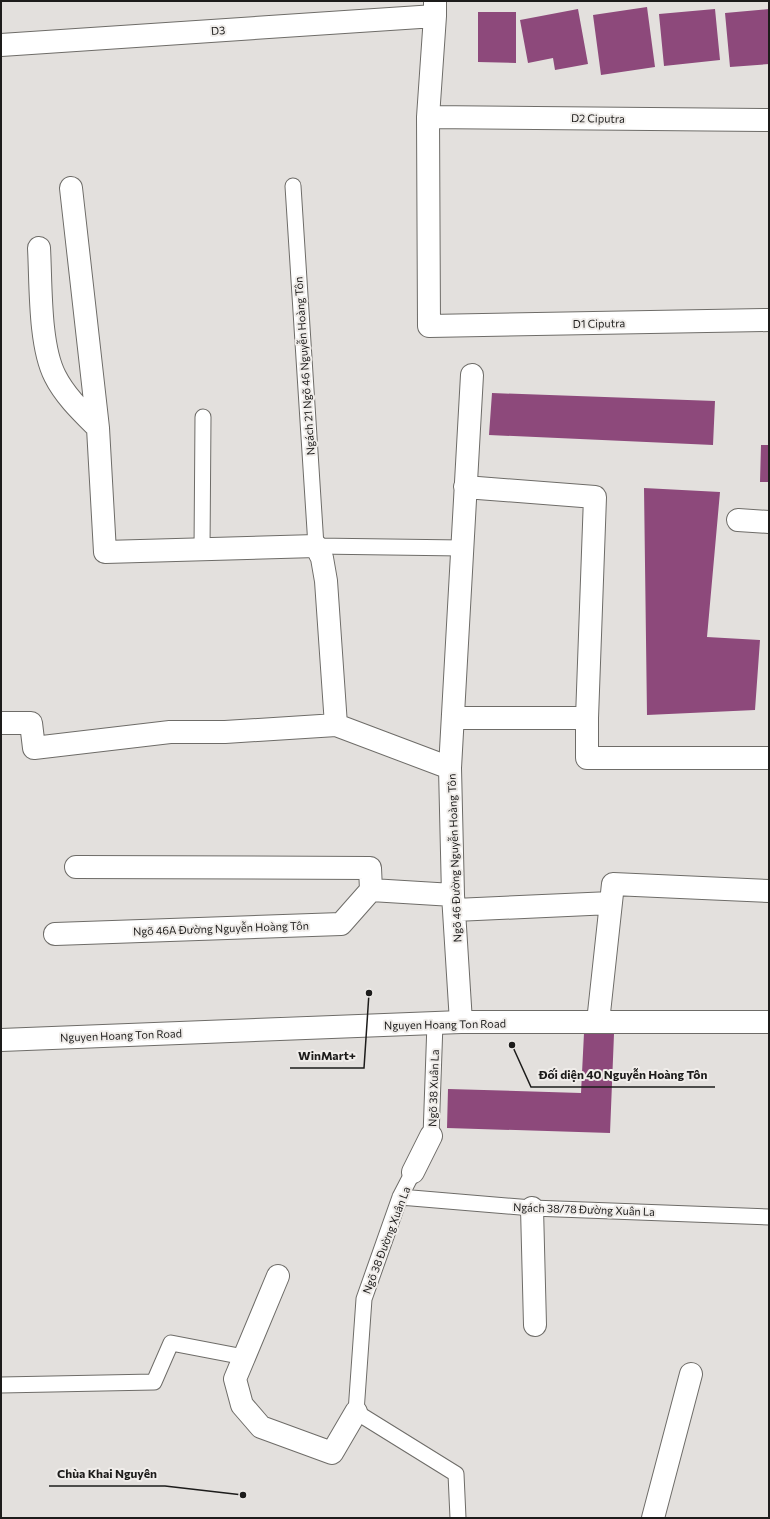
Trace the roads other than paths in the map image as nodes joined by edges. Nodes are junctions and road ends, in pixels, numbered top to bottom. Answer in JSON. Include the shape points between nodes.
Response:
{"nodes":[{"id":1,"x":435,"y":9,"type":"edge"},
{"id":2,"x":1,"y":45,"type":"edge"},
{"id":3,"x":428,"y":117,"type":"junction"},
{"id":4,"x":769,"y":120,"type":"edge"},
{"id":5,"x":293,"y":186,"type":"dead end"},
{"id":6,"x":71,"y":188,"type":"dead end"},
{"id":7,"x":39,"y":248,"type":"dead end"},
{"id":8,"x":769,"y":320,"type":"edge"},
{"id":9,"x":472,"y":375,"type":"dead end"},
{"id":10,"x":203,"y":417,"type":"dead end"},
{"id":11,"x":98,"y":428,"type":"junction"},
{"id":12,"x":465,"y":487,"type":"junction"},
{"id":13,"x":738,"y":520,"type":"dead end"},
{"id":14,"x":769,"y":522,"type":"edge"},
{"id":15,"x":316,"y":546,"type":"junction"},
{"id":16,"x":462,"y":548,"type":"junction"},
{"id":17,"x":202,"y":550,"type":"junction"},
{"id":18,"x":453,"y":718,"type":"junction"},
{"id":19,"x":587,"y":718,"type":"junction"},
{"id":20,"x":1,"y":723,"type":"edge"},
{"id":21,"x":336,"y":725,"type":"junction"},
{"id":22,"x":769,"y":758,"type":"edge"},
{"id":23,"x":450,"y":768,"type":"junction"},
{"id":24,"x":76,"y":867,"type":"dead end"},
{"id":25,"x":371,"y":890,"type":"junction"},
{"id":26,"x":769,"y":890,"type":"edge"},
{"id":27,"x":454,"y":902,"type":"junction"},
{"id":28,"x":611,"y":903,"type":"junction"},
{"id":29,"x":55,"y":934,"type":"dead end"},
{"id":30,"x":461,"y":1022,"type":"junction"},
{"id":31,"x":598,"y":1022,"type":"junction"},
{"id":32,"x":769,"y":1022,"type":"edge"},
{"id":33,"x":435,"y":1023,"type":"junction"},
{"id":34,"x":1,"y":1040,"type":"edge"},
{"id":35,"x":431,"y":1136,"type":"joint"},
{"id":36,"x":413,"y":1172,"type":"joint"},
{"id":37,"x":400,"y":1198,"type":"junction"},
{"id":38,"x":532,"y":1208,"type":"junction"},
{"id":39,"x":769,"y":1217,"type":"edge"},
{"id":40,"x":278,"y":1276,"type":"dead end"},
{"id":41,"x":535,"y":1325,"type":"dead end"},
{"id":42,"x":244,"y":1357,"type":"junction"},
{"id":43,"x":691,"y":1374,"type":"dead end"},
{"id":44,"x":1,"y":1384,"type":"edge"},
{"id":45,"x":356,"y":1412,"type":"junction"},
{"id":46,"x":458,"y":1518,"type":"edge"},
{"id":47,"x":653,"y":1518,"type":"edge"}],
"edges":[{"from":1,"to":2,"type":"street","name":"D3"},
{"from":1,"to":3,"type":"street"},
{"from":3,"to":4,"type":"street","name":"D2 Ciputra"},
{"from":3,"to":8,"type":"street","name":"D1 Ciputra","via":[[429,326]]},
{"from":5,"to":15,"type":"lane","name":"Ngách 21 Ngõ 46 Nguyễn Hoàng Tôn"},
{"from":6,"to":11,"type":"street"},
{"from":7,"to":11,"type":"street","via":[[44,337],[54,375],[79,409]]},
{"from":9,"to":12,"type":"street"},
{"from":10,"to":17,"type":"lane"},
{"from":11,"to":17,"type":"street","via":[[105,552]]},
{"from":12,"to":16,"type":"street"},
{"from":12,"to":19,"type":"street","via":[[595,497]]},
{"from":13,"to":14,"type":"street"},
{"from":15,"to":16,"type":"lane"},
{"from":15,"to":17,"type":"street"},
{"from":15,"to":21,"type":"street","via":[[322,558],[326,581]]},
{"from":16,"to":18,"type":"street"},
{"from":18,"to":19,"type":"street"},
{"from":18,"to":23,"type":"street"},
{"from":19,"to":22,"type":"street","via":[[587,758]]},
{"from":20,"to":21,"type":"street","via":[[31,723],[34,748],[170,732],[225,732]]},
{"from":21,"to":23,"type":"street","name":"Ngõ 46 Đường Nguyễn Hoàng Tôn"},
{"from":23,"to":27,"type":"street","name":"Ngõ 46 Đường Nguyễn Hoàng Tôn"},
{"from":24,"to":25,"type":"street","via":[[370,868]]},
{"from":25,"to":27,"type":"street"},
{"from":25,"to":29,"type":"street","name":"Ngõ 46A Đường Nguyễn Hoàng Tôn","via":[[340,924]]},
{"from":26,"to":28,"type":"street","via":[[613,884]]},
{"from":27,"to":28,"type":"street"},
{"from":27,"to":30,"type":"street","name":"Ngõ 46 Đường Nguyễn Hoàng Tôn"},
{"from":28,"to":31,"type":"street"},
{"from":30,"to":31,"type":"street","name":"Nguyen Hoang Ton Road"},
{"from":30,"to":33,"type":"street","name":"Nguyen Hoang Ton Road"},
{"from":31,"to":32,"type":"street","name":"Nguyen Hoang Ton Road"},
{"from":33,"to":34,"type":"street","name":"Nguyen Hoang Ton Road"},
{"from":33,"to":35,"type":"lane","name":"Ngõ 38 Xuân La"},
{"from":35,"to":36,"type":"street","name":"Ngõ 38 Xuân La"},
{"from":36,"to":37,"type":"lane","name":"Ngõ 38 Đường Xuân La"},
{"from":37,"to":38,"type":"lane","name":"Ngách 38/78 Đường Xuân La"},
{"from":37,"to":45,"type":"lane","name":"Ngõ 38 Đường Xuân La","via":[[364,1299]]},
{"from":38,"to":39,"type":"lane","name":"Ngách 38/78 Đường Xuân La"},
{"from":38,"to":41,"type":"street"},
{"from":40,"to":42,"type":"street"},
{"from":42,"to":44,"type":"lane","via":[[171,1343],[154,1382]]},
{"from":42,"to":45,"type":"street","via":[[235,1379],[242,1405],[261,1427],[332,1452]]},
{"from":43,"to":47,"type":"street"},
{"from":45,"to":46,"type":"lane","via":[[456,1474]]}]}
